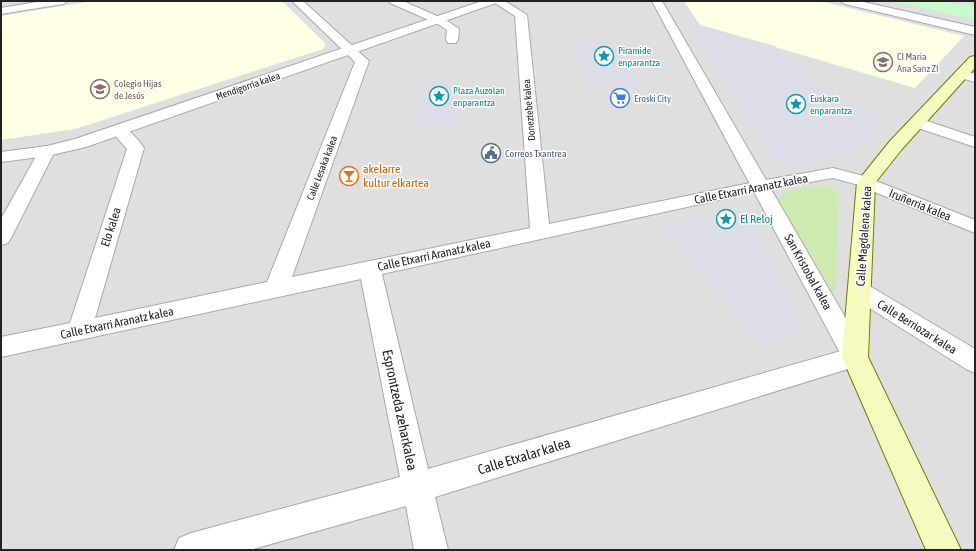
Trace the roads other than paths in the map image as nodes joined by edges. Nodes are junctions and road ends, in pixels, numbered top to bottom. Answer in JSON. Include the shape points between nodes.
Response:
{"nodes":[{"id":1,"x":63,"y":1,"type":"edge"},
{"id":2,"x":297,"y":1,"type":"edge"},
{"id":3,"x":394,"y":1,"type":"edge"},
{"id":4,"x":492,"y":1,"type":"edge"},
{"id":5,"x":497,"y":1,"type":"edge"},
{"id":6,"x":657,"y":1,"type":"edge"},
{"id":7,"x":845,"y":1,"type":"edge"},
{"id":8,"x":1,"y":11,"type":"edge"},
{"id":9,"x":438,"y":20,"type":"junction"},
{"id":10,"x":975,"y":31,"type":"edge"},
{"id":11,"x":452,"y":40,"type":"dead end"},
{"id":12,"x":352,"y":50,"type":"junction"},
{"id":13,"x":975,"y":60,"type":"edge"},
{"id":14,"x":968,"y":76,"type":"edge"},
{"id":15,"x":918,"y":123,"type":"junction"},
{"id":16,"x":118,"y":130,"type":"junction"},
{"id":17,"x":975,"y":142,"type":"edge"},
{"id":18,"x":47,"y":151,"type":"junction"},
{"id":19,"x":1,"y":157,"type":"edge"},
{"id":20,"x":866,"y":182,"type":"junction"},
{"id":21,"x":760,"y":186,"type":"junction"},
{"id":22,"x":975,"y":227,"type":"edge"},
{"id":23,"x":540,"y":232,"type":"junction"},
{"id":24,"x":1,"y":238,"type":"edge"},
{"id":25,"x":370,"y":269,"type":"junction"},
{"id":26,"x":276,"y":289,"type":"junction"},
{"id":27,"x":860,"y":291,"type":"junction"},
{"id":28,"x":79,"y":331,"type":"junction"},
{"id":29,"x":1,"y":347,"type":"edge"},
{"id":30,"x":855,"y":356,"type":"junction"},
{"id":31,"x":975,"y":362,"type":"edge"},
{"id":32,"x":416,"y":488,"type":"junction"},
{"id":33,"x":191,"y":550,"type":"edge"},
{"id":34,"x":431,"y":550,"type":"edge"},
{"id":35,"x":944,"y":550,"type":"edge"}],
"edges":[{"from":1,"to":8,"type":"street"},
{"from":2,"to":12,"type":"street"},
{"from":3,"to":9,"type":"street"},
{"from":4,"to":9,"type":"street","name":"Mendigorria kalea"},
{"from":5,"to":23,"type":"street","name":"Doneztebe kalea","via":[[521,15]]},
{"from":6,"to":21,"type":"street","name":"San Kristobal kalea"},
{"from":7,"to":10,"type":"street"},
{"from":9,"to":11,"type":"street","via":[[453,29]]},
{"from":9,"to":12,"type":"street","name":"Mendigorria kalea"},
{"from":12,"to":16,"type":"street","name":"Mendigorria kalea"},
{"from":12,"to":26,"type":"street","name":"Calle Lesaka kalea","via":[[362,61]]},
{"from":13,"to":14,"type":"main road","name":"Calle Magdalena kalea"},
{"from":14,"to":15,"type":"main road","name":"Calle Magdalena kalea"},
{"from":15,"to":17,"type":"street"},
{"from":15,"to":20,"type":"main road","name":"Calle Magdalena kalea"},
{"from":16,"to":18,"type":"street","name":"Mendigorria kalea"},
{"from":16,"to":28,"type":"street","name":"Elo kalea","via":[[136,148]]},
{"from":18,"to":19,"type":"street","name":"Mendigorria kalea"},
{"from":18,"to":24,"type":"street"},
{"from":20,"to":21,"type":"street","name":"Calle Etxarri Aranatz kalea","via":[[833,173]]},
{"from":20,"to":22,"type":"street","name":"Iruñerria kalea"},
{"from":20,"to":27,"type":"main road","name":"Calle Magdalena kalea"},
{"from":21,"to":23,"type":"street","name":"Calle Etxarri Aranatz kalea"},
{"from":21,"to":30,"type":"street","name":"San Kristobal kalea"},
{"from":23,"to":25,"type":"street","name":"Calle Etxarri Aranatz kalea"},
{"from":25,"to":26,"type":"street","name":"Calle Etxarri Aranatz kalea"},
{"from":25,"to":32,"type":"street","name":"Esprontzeda zeharkalea"},
{"from":26,"to":28,"type":"street","name":"Calle Etxarri Aranatz kalea"},
{"from":27,"to":30,"type":"main road","name":"Calle Magdalena kalea"},
{"from":27,"to":31,"type":"street","name":"Calle Berriozar kalea"},
{"from":28,"to":29,"type":"street","name":"Calle Etxarri Aranatz kalea"},
{"from":30,"to":32,"type":"street","name":"Calle Etxalar kalea"},
{"from":30,"to":35,"type":"main road","name":"San Kristobal kalea"},
{"from":32,"to":33,"type":"street","name":"Calle Etxalar kalea"},
{"from":32,"to":34,"type":"street","name":"Esprontzeda zeharkalea"}]}
